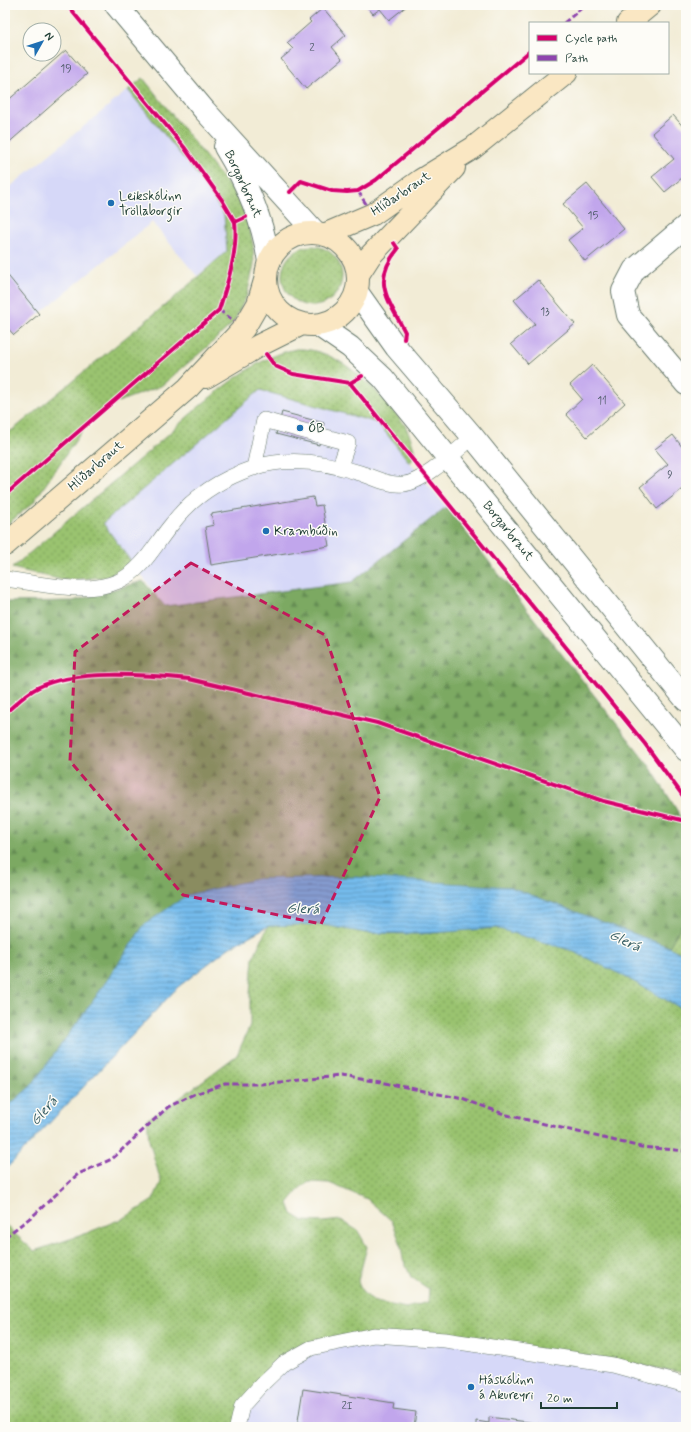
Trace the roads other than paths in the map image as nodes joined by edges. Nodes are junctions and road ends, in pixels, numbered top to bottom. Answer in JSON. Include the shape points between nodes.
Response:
{"nodes":[{"id":1,"x":116,"y":5,"type":"edge"},
{"id":2,"x":650,"y":5,"type":"edge"},
{"id":3,"x":629,"y":22,"type":"edge"},
{"id":4,"x":565,"y":74,"type":"edge"},
{"id":5,"x":205,"y":111,"type":"junction"},
{"id":6,"x":473,"y":148,"type":"junction"},
{"id":7,"x":686,"y":226,"type":"edge"},
{"id":8,"x":320,"y":233,"type":"junction"},
{"id":9,"x":267,"y":269,"type":"junction"},
{"id":10,"x":358,"y":282,"type":"junction"},
{"id":11,"x":310,"y":325,"type":"junction"},
{"id":12,"x":686,"y":384,"type":"edge"},
{"id":13,"x":188,"y":388,"type":"junction"},
{"id":14,"x":473,"y":437,"type":"junction"},
{"id":15,"x":448,"y":457,"type":"junction"},
{"id":16,"x":340,"y":466,"type":"junction"},
{"id":17,"x":254,"y":468,"type":"junction"},
{"id":18,"x":5,"y":545,"type":"edge"},
{"id":19,"x":5,"y":579,"type":"edge"},
{"id":20,"x":686,"y":700,"type":"edge"},
{"id":21,"x":686,"y":750,"type":"edge"},
{"id":22,"x":686,"y":1386,"type":"edge"},
{"id":23,"x":238,"y":1427,"type":"edge"}],
"edges":[{"from":1,"to":5,"type":"street","name":"Borgarbraut"},
{"from":2,"to":3,"type":"main road"},
{"from":4,"to":6,"type":"main road","name":"Hlíðarbraut"},
{"from":5,"to":8,"type":"street","name":"Borgarbraut"},
{"from":5,"to":9,"type":"street","name":"Borgarbraut","via":[[237,166],[258,213],[265,237]]},
{"from":6,"to":8,"type":"main road","name":"Hlíðarbraut","via":[[372,214]]},
{"from":6,"to":10,"type":"main road","name":"Hlíðarbraut","via":[[375,251]]},
{"from":7,"to":12,"type":"street","via":[[634,270],[623,291],[628,315]]},
{"from":8,"to":9,"type":"main road","via":[[300,234],[287,240],[276,249]]},
{"from":8,"to":10,"type":"main road","via":[[338,240],[348,249],[355,260]]},
{"from":9,"to":11,"type":"main road","via":[[267,290],[276,307],[290,320]]},
{"from":9,"to":13,"type":"main road","name":"Hlíðarbraut","via":[[258,304],[244,328]]},
{"from":10,"to":11,"type":"main road","via":[[352,304],[343,314],[331,322]]},
{"from":10,"to":14,"type":"street","via":[[396,346]]},
{"from":11,"to":13,"type":"main road","name":"Hlíðarbraut","via":[[260,345]]},
{"from":11,"to":15,"type":"street","name":"Borgarbraut","via":[[350,347],[383,378]]},
{"from":13,"to":18,"type":"main road","name":"Hlíðarbraut"},
{"from":14,"to":15,"type":"lane"},
{"from":14,"to":20,"type":"street"},
{"from":15,"to":16,"type":"lane","via":[[425,476],[404,484],[386,482]]},
{"from":15,"to":21,"type":"street","name":"Borgarbraut"},
{"from":16,"to":17,"type":"lane","via":[[297,461]]},
{"from":16,"to":17,"type":"lane","via":[[348,443],[264,420]]},
{"from":17,"to":19,"type":"lane","via":[[219,483],[189,505],[172,524],[148,559],[119,581],[99,586],[66,588]]},
{"from":22,"to":23,"type":"lane","via":[[613,1365],[445,1340],[374,1335],[311,1348],[284,1364],[242,1406]]}]}
